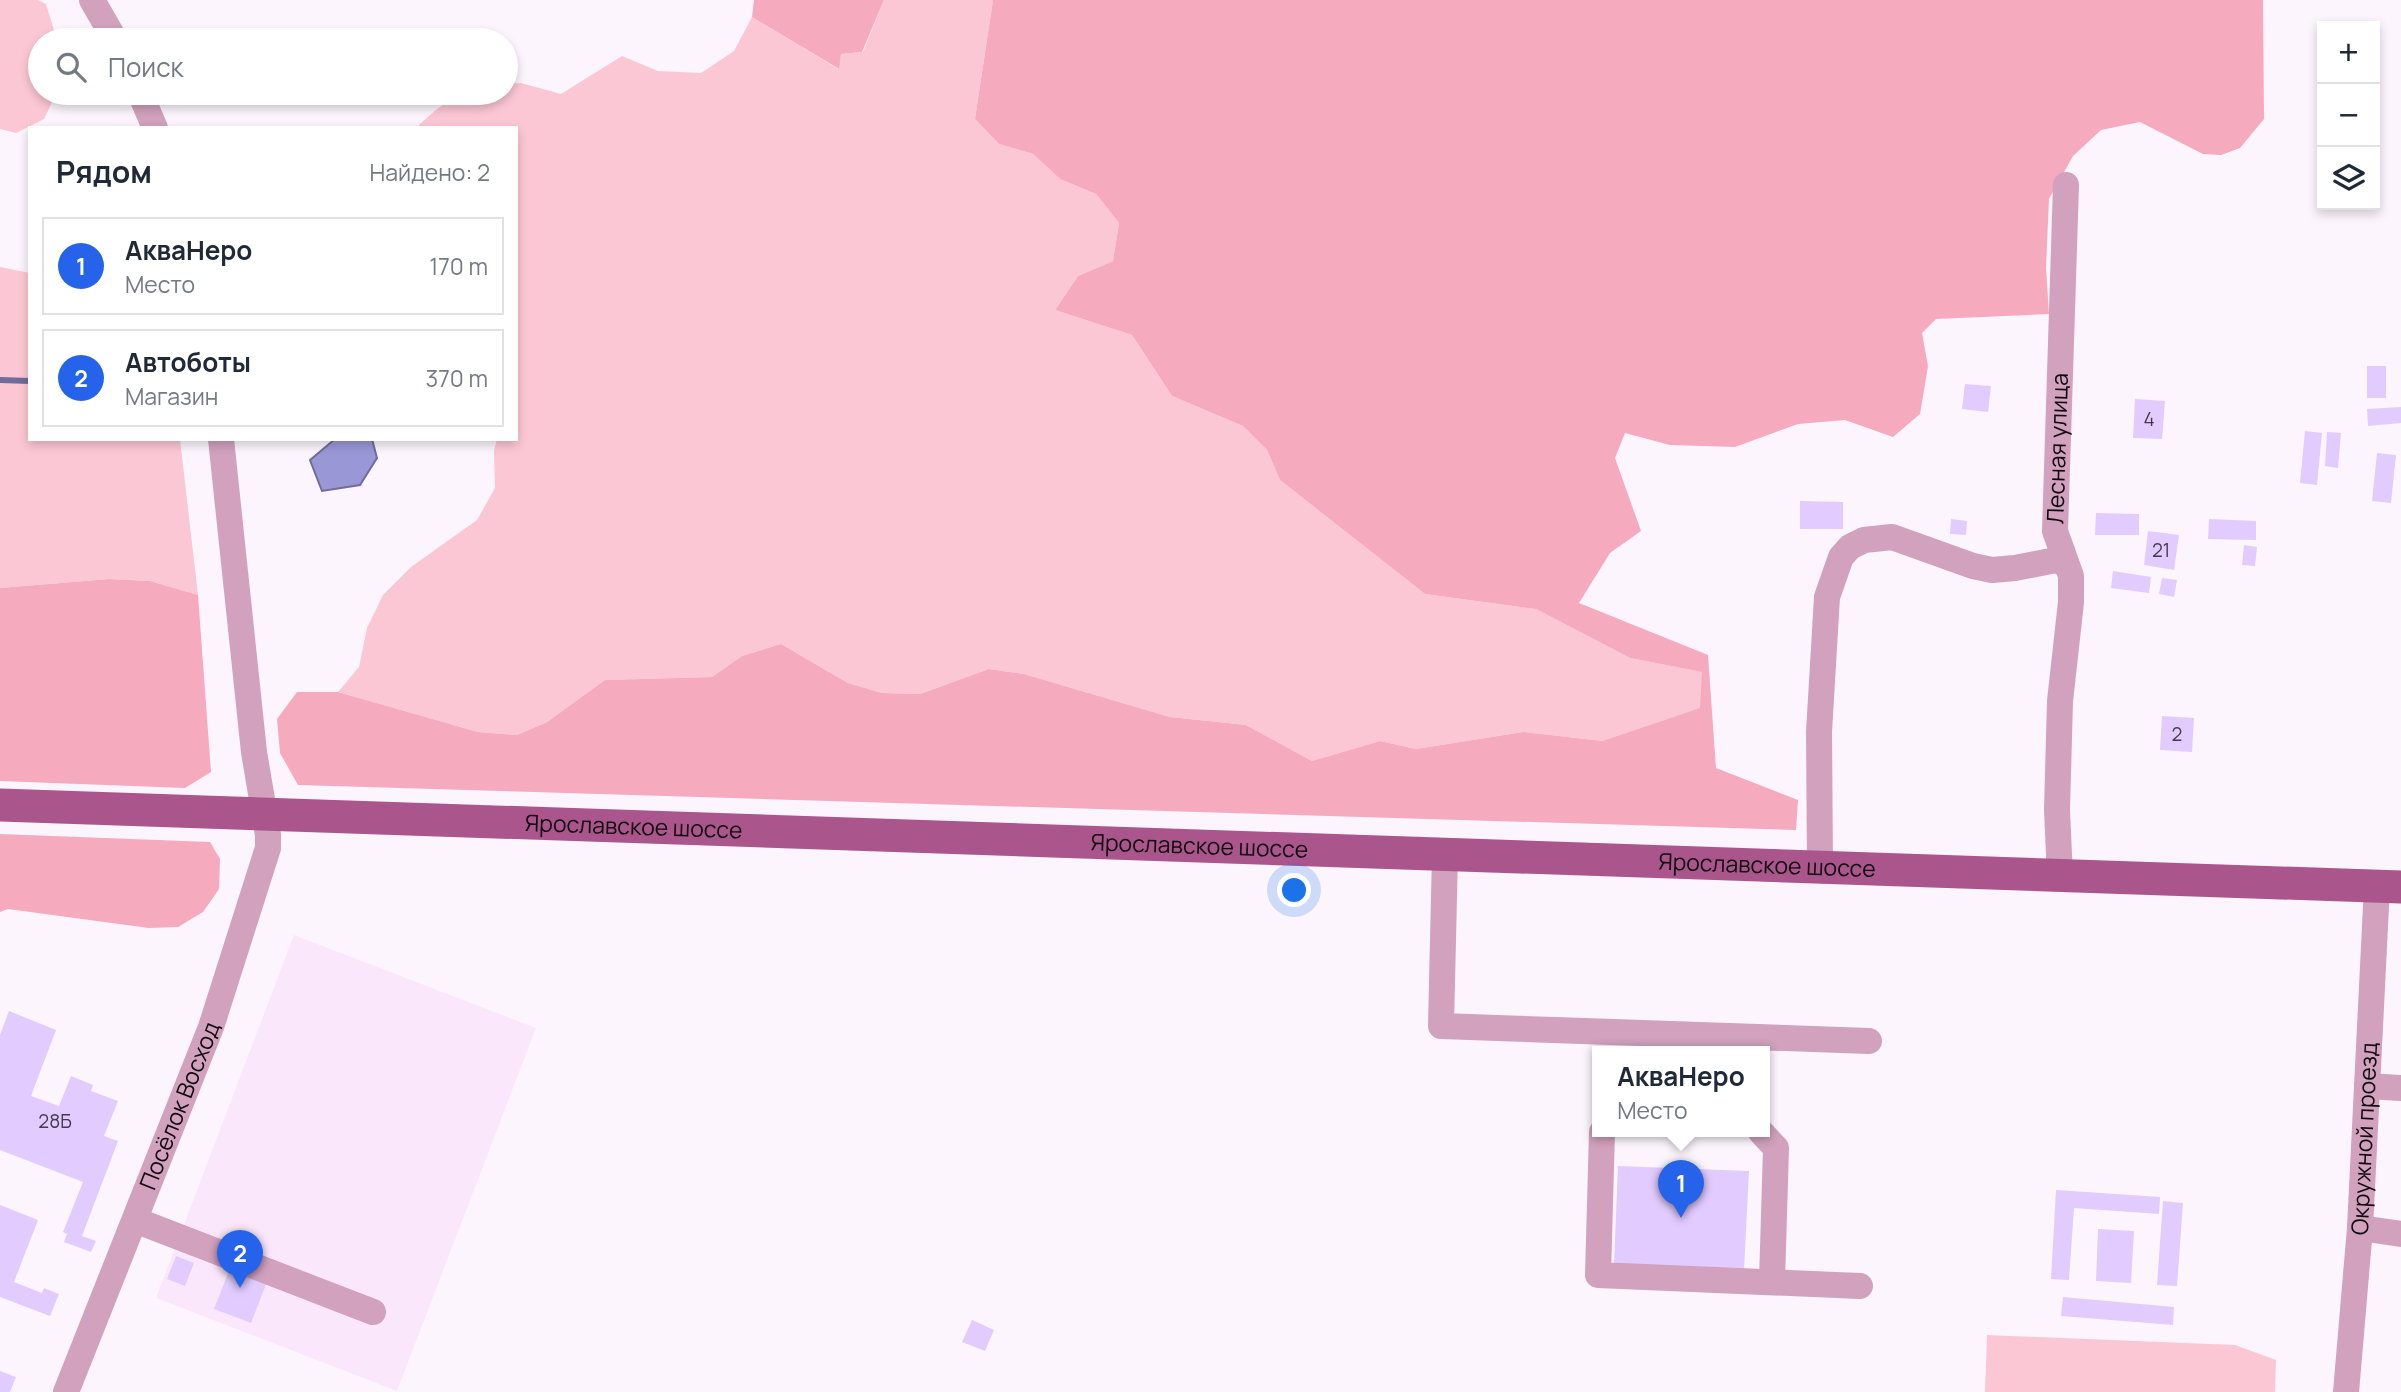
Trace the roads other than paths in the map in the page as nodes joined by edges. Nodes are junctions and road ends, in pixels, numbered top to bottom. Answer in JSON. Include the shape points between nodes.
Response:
{"nodes":[{"id":1,"x":92,"y":0,"type":"edge"},
{"id":2,"x":108,"y":28,"type":"edge"},
{"id":3,"x":145,"y":105,"type":"edge"},
{"id":4,"x":154,"y":126,"type":"edge"},
{"id":5,"x":2066,"y":185,"type":"dead end"},
{"id":6,"x":221,"y":441,"type":"edge"},
{"id":7,"x":2066,"y":564,"type":"junction"},
{"id":8,"x":0,"y":805,"type":"edge"},
{"id":9,"x":264,"y":814,"type":"junction"},
{"id":10,"x":1445,"y":854,"type":"junction"},
{"id":11,"x":1821,"y":867,"type":"junction"},
{"id":12,"x":2060,"y":877,"type":"junction"},
{"id":13,"x":2389,"y":887,"type":"edge"},
{"id":14,"x":1869,"y":1041,"type":"dead end"},
{"id":15,"x":1604,"y":1042,"type":"edge"},
{"id":16,"x":2367,"y":1086,"type":"junction"},
{"id":17,"x":2401,"y":1088,"type":"edge"},
{"id":18,"x":1602,"y":1137,"type":"edge"},
{"id":19,"x":1766,"y":1137,"type":"edge"},
{"id":20,"x":135,"y":1220,"type":"junction"},
{"id":21,"x":2360,"y":1228,"type":"junction"},
{"id":22,"x":2401,"y":1234,"type":"edge"},
{"id":23,"x":1772,"y":1282,"type":"junction"},
{"id":24,"x":1860,"y":1286,"type":"dead end"},
{"id":25,"x":373,"y":1312,"type":"dead end"},
{"id":26,"x":66,"y":1392,"type":"edge"},
{"id":27,"x":2346,"y":1392,"type":"edge"}],
"edges":[{"from":1,"to":2,"type":"street"},
{"from":3,"to":4,"type":"street"},
{"from":5,"to":7,"type":"street","name":"Лесная улица","via":[[2054,531]]},
{"from":6,"to":9,"type":"street","name":"Посёлок Восход"},
{"from":7,"to":11,"type":"street","via":[[2056,560],[1992,570],[1892,537],[1864,540],[1841,558],[1827,597],[1819,732]]},
{"from":7,"to":12,"type":"street","name":"Лесная улица","via":[[2071,603],[2060,715]]},
{"from":8,"to":9,"type":"main road","name":"Ярославское шоссе"},
{"from":9,"to":10,"type":"main road","name":"Ярославское шоссе"},
{"from":9,"to":20,"type":"street","name":"Посёлок Восход","via":[[268,848],[211,1027]]},
{"from":10,"to":11,"type":"main road","name":"Ярославское шоссе"},
{"from":10,"to":15,"type":"street","via":[[1441,1026]]},
{"from":11,"to":12,"type":"main road","name":"Ярославское шоссе"},
{"from":12,"to":13,"type":"main road","name":"Ярославское шоссе"},
{"from":13,"to":16,"type":"street","name":"Окружной проезд"},
{"from":14,"to":15,"type":"street"},
{"from":16,"to":17,"type":"street"},
{"from":16,"to":21,"type":"street","name":"Окружной проезд"},
{"from":18,"to":23,"type":"street","via":[[1598,1275]]},
{"from":19,"to":23,"type":"street","via":[[1776,1148]]},
{"from":20,"to":25,"type":"street"},
{"from":20,"to":26,"type":"street","name":"Посёлок Восход"},
{"from":21,"to":22,"type":"street"},
{"from":21,"to":27,"type":"street","name":"Окружной проезд"},
{"from":23,"to":24,"type":"street"}]}
